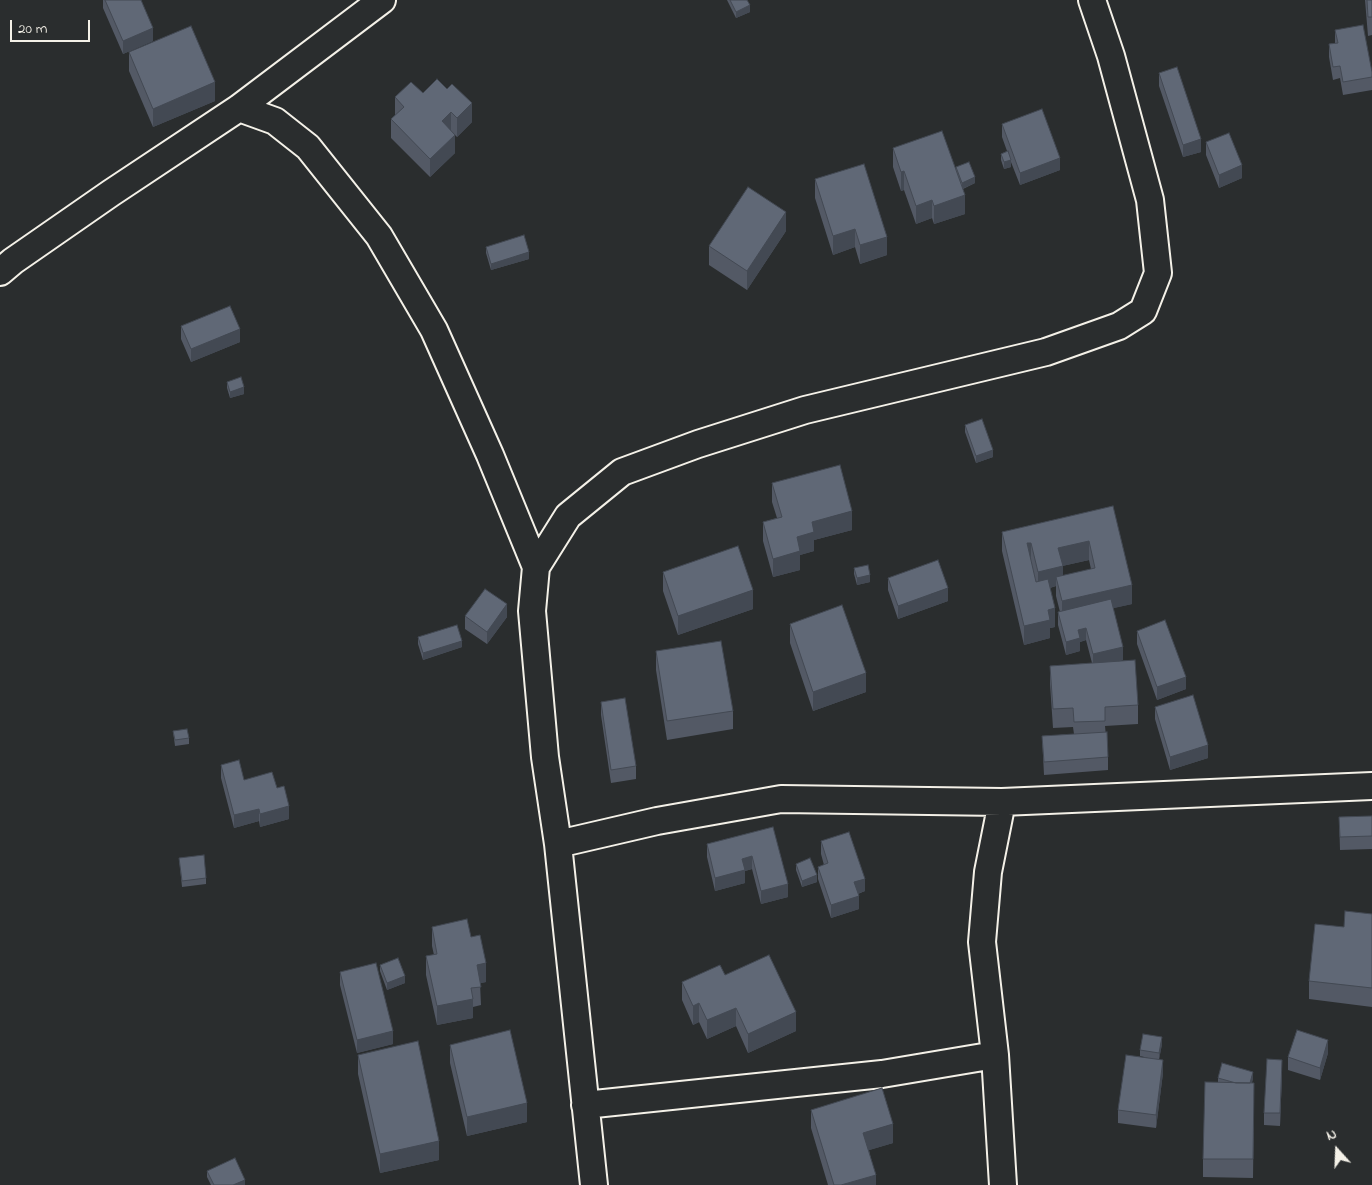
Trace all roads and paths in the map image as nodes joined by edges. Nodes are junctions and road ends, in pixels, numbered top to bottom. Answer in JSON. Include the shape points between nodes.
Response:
{"nodes":[{"id":1,"x":382,"y":0,"type":"edge"},
{"id":2,"x":1092,"y":0,"type":"edge"},
{"id":3,"x":238,"y":108,"type":"junction"},
{"id":4,"x":0,"y":272,"type":"edge"},
{"id":5,"x":536,"y":567,"type":"junction"},
{"id":6,"x":1372,"y":786,"type":"edge"},
{"id":7,"x":1002,"y":802,"type":"junction"},
{"id":8,"x":558,"y":844,"type":"junction"},
{"id":9,"x":995,"y":1055,"type":"junction"},
{"id":10,"x":585,"y":1105,"type":"junction"},
{"id":11,"x":594,"y":1185,"type":"edge"},
{"id":12,"x":1003,"y":1185,"type":"edge"}],
"edges":[{"from":1,"to":3,"type":"street"},
{"from":2,"to":5,"type":"street","via":[[1111,56],[1150,200],[1158,273],[1143,311],[1119,326],[1046,352],[805,410],[622,472],[568,516]]},
{"from":3,"to":4,"type":"street"},
{"from":3,"to":5,"type":"street","via":[[275,121],[308,147],[379,236],[434,330]]},
{"from":5,"to":8,"type":"street","via":[[532,611],[545,757]]},
{"from":6,"to":7,"type":"street"},
{"from":7,"to":8,"type":"street","via":[[781,799],[657,821]]},
{"from":7,"to":9,"type":"street","via":[[988,872],[982,942]]},
{"from":8,"to":10,"type":"street"},
{"from":9,"to":10,"type":"street","via":[[882,1074]]},
{"from":9,"to":12,"type":"street"},
{"from":10,"to":11,"type":"street"}]}
